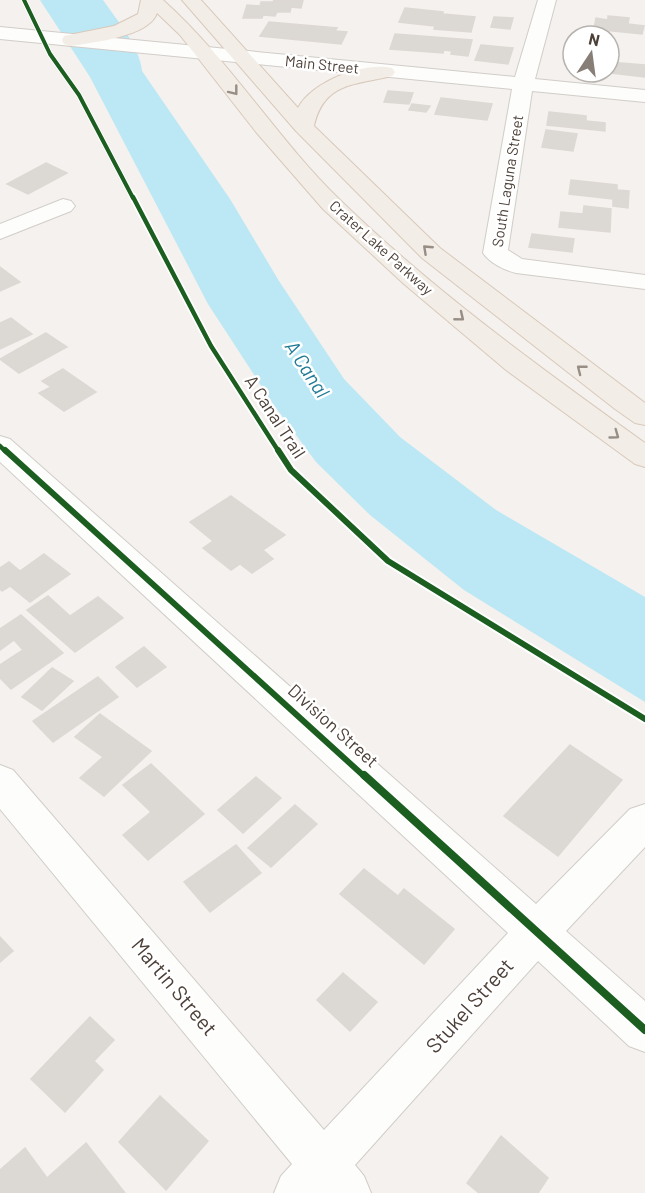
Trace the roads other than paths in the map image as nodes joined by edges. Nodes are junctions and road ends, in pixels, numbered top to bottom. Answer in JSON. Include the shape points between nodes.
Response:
{"nodes":[{"id":1,"x":152,"y":0,"type":"edge"},
{"id":2,"x":191,"y":0,"type":"edge"},
{"id":3,"x":547,"y":0,"type":"edge"},
{"id":4,"x":0,"y":33,"type":"edge"},
{"id":5,"x":71,"y":40,"type":"junction"},
{"id":6,"x":205,"y":54,"type":"junction"},
{"id":7,"x":243,"y":57,"type":"junction"},
{"id":8,"x":385,"y":72,"type":"junction"},
{"id":9,"x":523,"y":85,"type":"junction"},
{"id":10,"x":645,"y":96,"type":"edge"},
{"id":11,"x":303,"y":127,"type":"junction"},
{"id":12,"x":63,"y":206,"type":"dead end"},
{"id":13,"x":3,"y":227,"type":"edge"},
{"id":14,"x":645,"y":282,"type":"edge"},
{"id":15,"x":645,"y":416,"type":"edge"},
{"id":16,"x":0,"y":447,"type":"edge"},
{"id":17,"x":645,"y":457,"type":"edge"},
{"id":18,"x":0,"y":781,"type":"edge"},
{"id":19,"x":644,"y":821,"type":"dead end"},
{"id":20,"x":538,"y":931,"type":"junction"},
{"id":21,"x":645,"y":1030,"type":"edge"},
{"id":22,"x":323,"y":1184,"type":"edge"}],
"edges":[{"from":1,"to":5,"type":"main road","via":[[147,16],[136,26]]},
{"from":1,"to":6,"type":"main road","name":"Crater Lake Parkway","via":[[187,31]]},
{"from":2,"to":7,"type":"main road","name":"Crater Lake Parkway"},
{"from":3,"to":9,"type":"street"},
{"from":4,"to":5,"type":"street","name":"Main Street"},
{"from":5,"to":6,"type":"street","name":"Main Street"},
{"from":6,"to":7,"type":"street","name":"Main Street"},
{"from":6,"to":17,"type":"main road","name":"Crater Lake Parkway","one_way":true,"via":[[263,128],[332,204],[413,279],[516,363]]},
{"from":7,"to":8,"type":"street","name":"Main Street"},
{"from":7,"to":11,"type":"main road","name":"Crater Lake Parkway"},
{"from":8,"to":9,"type":"street","name":"Main Street"},
{"from":8,"to":11,"type":"main road","via":[[347,79],[323,90],[309,105]]},
{"from":9,"to":10,"type":"street","name":"Main Street"},
{"from":9,"to":14,"type":"street","name":"South Laguna Street","via":[[495,253],[516,266]]},
{"from":15,"to":11,"type":"main road","name":"Crater Lake Parkway","one_way":true,"via":[[431,253]]},
{"from":12,"to":13,"type":"street"},
{"from":16,"to":20,"type":"street","name":"Division Street"},
{"from":18,"to":22,"type":"street","name":"Martin Street"},
{"from":19,"to":20,"type":"street","name":"Stukel Street"},
{"from":20,"to":21,"type":"street","name":"Division Street"},
{"from":20,"to":22,"type":"street","name":"Stukel Street"}]}
